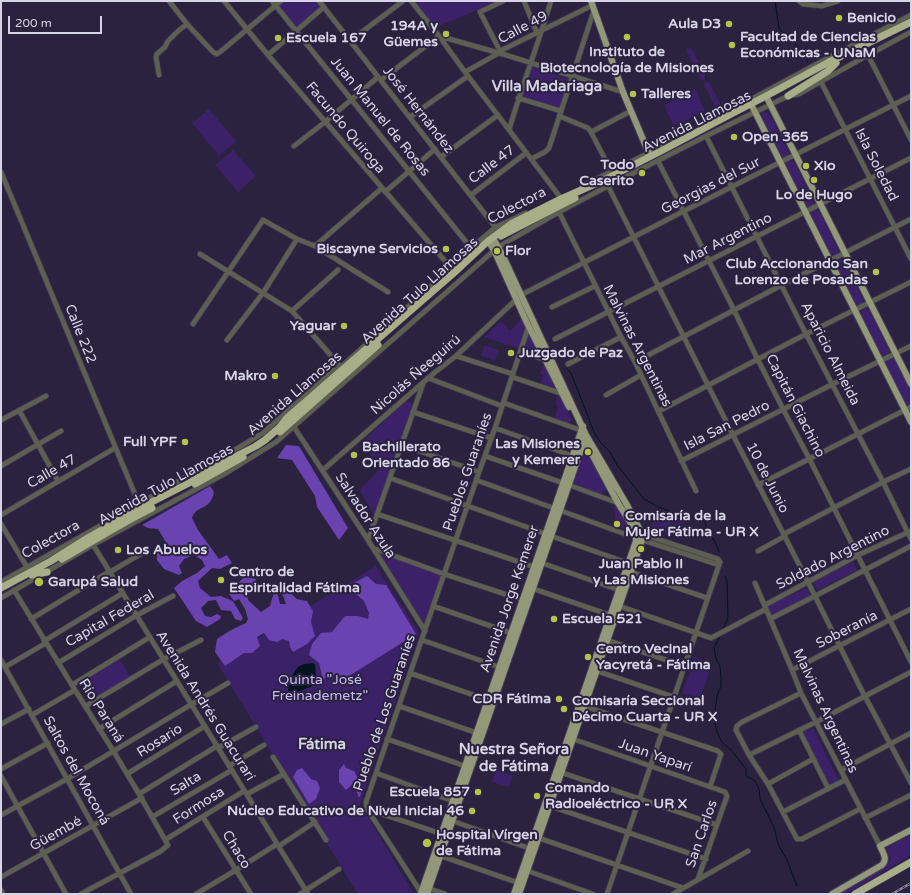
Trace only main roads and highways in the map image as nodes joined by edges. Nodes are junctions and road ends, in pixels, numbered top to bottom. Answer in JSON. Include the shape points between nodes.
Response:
{"nodes":[{"id":1,"x":593,"y":5,"type":"edge"},
{"id":2,"x":911,"y":22,"type":"edge"},
{"id":3,"x":911,"y":27,"type":"edge"},
{"id":4,"x":836,"y":64,"type":"junction"},
{"id":5,"x":808,"y":75,"type":"junction"},
{"id":6,"x":796,"y":76,"type":"road end"},
{"id":7,"x":788,"y":96,"type":"road end"},
{"id":8,"x":767,"y":98,"type":"junction"},
{"id":9,"x":752,"y":106,"type":"junction"},
{"id":10,"x":668,"y":150,"type":"junction"},
{"id":11,"x":649,"y":154,"type":"junction"},
{"id":12,"x":492,"y":243,"type":"junction"},
{"id":13,"x":531,"y":324,"type":"junction"},
{"id":14,"x":911,"y":384,"type":"edge"},
{"id":15,"x":908,"y":409,"type":"edge"},
{"id":16,"x":289,"y":420,"type":"junction"},
{"id":17,"x":911,"y":422,"type":"edge"},
{"id":18,"x":584,"y":433,"type":"junction"},
{"id":19,"x":566,"y":484,"type":"junction"},
{"id":20,"x":156,"y":494,"type":"road end"},
{"id":21,"x":164,"y":496,"type":"junction"},
{"id":22,"x":548,"y":535,"type":"junction"},
{"id":23,"x":635,"y":535,"type":"junction"},
{"id":24,"x":642,"y":537,"type":"junction"},
{"id":25,"x":90,"y":539,"type":"junction"},
{"id":26,"x":37,"y":561,"type":"road end"},
{"id":27,"x":51,"y":561,"type":"junction"},
{"id":28,"x":47,"y":572,"type":"road end"},
{"id":29,"x":32,"y":576,"type":"junction"},
{"id":30,"x":1,"y":588,"type":"edge"},
{"id":31,"x":530,"y":588,"type":"junction"},
{"id":32,"x":1,"y":593,"type":"edge"},
{"id":33,"x":613,"y":616,"type":"junction"},
{"id":34,"x":502,"y":668,"type":"junction"},
{"id":35,"x":594,"y":670,"type":"junction"},
{"id":36,"x":559,"y":772,"type":"junction"},
{"id":37,"x":450,"y":820,"type":"junction"},
{"id":38,"x":911,"y":830,"type":"edge"},
{"id":39,"x":536,"y":837,"type":"junction"},
{"id":40,"x":911,"y":862,"type":"edge"},
{"id":41,"x":911,"y":867,"type":"edge"},
{"id":42,"x":521,"y":883,"type":"junction"},
{"id":43,"x":425,"y":892,"type":"edge"},
{"id":44,"x":514,"y":894,"type":"edge"},
{"id":45,"x":519,"y":894,"type":"edge"},
{"id":46,"x":832,"y":894,"type":"edge"},
{"id":47,"x":855,"y":894,"type":"edge"},
{"id":48,"x":863,"y":894,"type":"edge"}],
"edges":[{"from":1,"to":11,"type":"main road","via":[[623,92]]},
{"from":2,"to":5,"type":"highway","name":"Avenida Llamosas"},
{"from":3,"to":4,"type":"highway","name":"Avenida Llamosas"},
{"from":4,"to":7,"type":"highway"},
{"from":4,"to":8,"type":"highway","name":"Avenida Llamosas"},
{"from":5,"to":6,"type":"highway"},
{"from":5,"to":8,"type":"highway","name":"Avenida Llamosas"},
{"from":8,"to":9,"type":"highway","name":"Avenida Llamosas"},
{"from":8,"to":14,"type":"main road"},
{"from":9,"to":10,"type":"highway","name":"Avenida Llamosas"},
{"from":9,"to":15,"type":"main road","via":[[880,362]]},
{"from":10,"to":11,"type":"highway","name":"Avenida Llamosas"},
{"from":10,"to":12,"type":"highway","name":"Avenida Llamosas","via":[[607,184],[502,235]]},
{"from":11,"to":12,"type":"highway","name":"Avenida Llamosas","via":[[498,230]]},
{"from":12,"to":13,"type":"main road"},
{"from":12,"to":16,"type":"highway","name":"Avenida Tulo Llamosas"},
{"from":13,"to":18,"type":"main road"},
{"from":13,"to":18,"type":"main road","via":[[546,360]]},
{"from":15,"to":17,"type":"main road"},
{"from":16,"to":21,"type":"highway","name":"Avenida Llamosas","via":[[256,446]]},
{"from":16,"to":25,"type":"highway","name":"Avenida Tulo Llamosas","via":[[274,438],[220,473]]},
{"from":18,"to":19,"type":"main road","name":"Avenida Jorge Kemerer"},
{"from":18,"to":19,"type":"main road","name":"Avenida Jorge Kemerer","via":[[572,456]]},
{"from":18,"to":23,"type":"main road","via":[[618,502],[635,530]]},
{"from":18,"to":24,"type":"main road","via":[[630,510]]},
{"from":19,"to":22,"type":"main road","name":"Avenida Jorge Kemerer"},
{"from":20,"to":21,"type":"highway"},
{"from":21,"to":25,"type":"highway","name":"Avenida Llamosas"},
{"from":22,"to":31,"type":"main road","name":"Avenida Jorge Kemerer","via":[[534,567]]},
{"from":22,"to":31,"type":"main road","name":"Avenida Jorge Kemerer","via":[[542,563]]},
{"from":23,"to":24,"type":"main road","via":[[638,538]]},
{"from":23,"to":33,"type":"main road","via":[[636,541]]},
{"from":24,"to":33,"type":"main road","via":[[619,606]]},
{"from":25,"to":27,"type":"highway","name":"Avenida Llamosas"},
{"from":25,"to":29,"type":"highway","name":"Avenida Tulo Llamosas","via":[[81,548]]},
{"from":26,"to":27,"type":"highway"},
{"from":27,"to":30,"type":"highway","name":"Avenida Llamosas"},
{"from":28,"to":29,"type":"highway"},
{"from":29,"to":32,"type":"highway","name":"Avenida Tulo Llamosas"},
{"from":31,"to":34,"type":"main road","name":"Avenida Jorge Kemerer"},
{"from":31,"to":34,"type":"main road","name":"Avenida Jorge Kemerer","via":[[523,600]]},
{"from":33,"to":35,"type":"main road"},
{"from":33,"to":35,"type":"main road","via":[[607,640]]},
{"from":34,"to":37,"type":"main road","name":"Avenida Jorge Kemerer"},
{"from":34,"to":37,"type":"main road","name":"Avenida Jorge Kemerer","via":[[465,766]]},
{"from":35,"to":36,"type":"main road"},
{"from":35,"to":36,"type":"main road","via":[[573,739]]},
{"from":36,"to":39,"type":"main road"},
{"from":36,"to":39,"type":"main road","via":[[550,806]]},
{"from":37,"to":43,"type":"main road","name":"Avenida Jorge Kemerer","via":[[440,856]]},
{"from":37,"to":43,"type":"main road","name":"Avenida Jorge Kemerer","via":[[442,834]]},
{"from":38,"to":46,"type":"main road","via":[[880,846],[885,859],[882,865]]},
{"from":39,"to":42,"type":"main road"},
{"from":40,"to":47,"type":"highway"},
{"from":41,"to":48,"type":"highway"},
{"from":42,"to":44,"type":"main road"},
{"from":42,"to":45,"type":"main road"}]}
